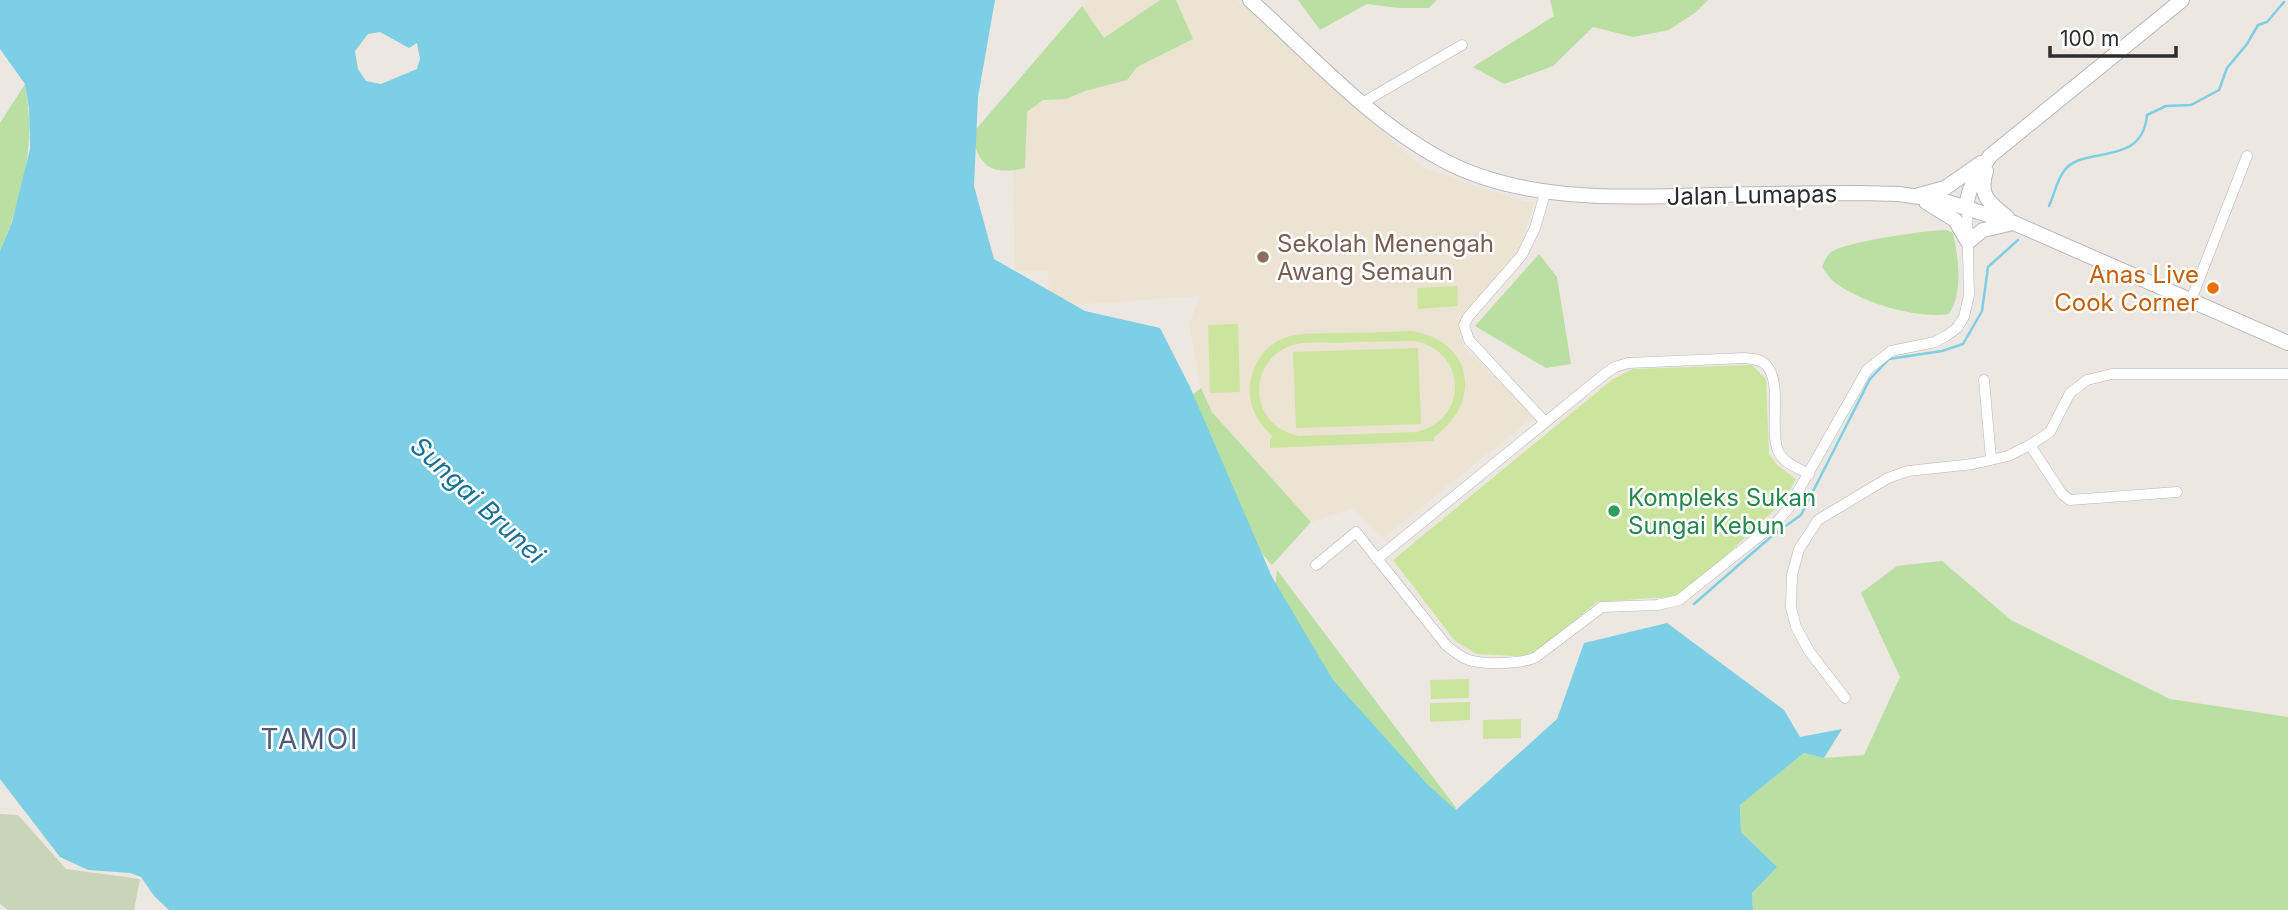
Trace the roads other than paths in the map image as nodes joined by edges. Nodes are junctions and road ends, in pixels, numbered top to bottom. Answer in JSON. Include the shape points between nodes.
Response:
{"nodes":[{"id":1,"x":1250,"y":0,"type":"edge"},
{"id":2,"x":2182,"y":0,"type":"edge"},
{"id":3,"x":1462,"y":45,"type":"dead end"},
{"id":4,"x":1362,"y":103,"type":"junction"},
{"id":5,"x":1990,"y":156,"type":"junction"},
{"id":6,"x":2247,"y":156,"type":"dead end"},
{"id":7,"x":1546,"y":190,"type":"junction"},
{"id":8,"x":1914,"y":196,"type":"junction"},
{"id":9,"x":1967,"y":208,"type":"junction"},
{"id":10,"x":2014,"y":223,"type":"junction"},
{"id":11,"x":1968,"y":242,"type":"junction"},
{"id":12,"x":2191,"y":300,"type":"junction"},
{"id":13,"x":2288,"y":343,"type":"edge"},
{"id":14,"x":2288,"y":374,"type":"edge"},
{"id":15,"x":1984,"y":380,"type":"dead end"},
{"id":16,"x":1545,"y":422,"type":"junction"},
{"id":17,"x":2031,"y":445,"type":"junction"},
{"id":18,"x":1990,"y":459,"type":"junction"},
{"id":19,"x":1808,"y":474,"type":"junction"},
{"id":20,"x":2177,"y":492,"type":"dead end"},
{"id":21,"x":1377,"y":559,"type":"junction"},
{"id":22,"x":1316,"y":565,"type":"dead end"},
{"id":23,"x":1845,"y":698,"type":"dead end"}],
"edges":[{"from":1,"to":4,"type":"main road","name":"Jalan Lumapas"},
{"from":2,"to":5,"type":"main road"},
{"from":3,"to":4,"type":"street"},
{"from":4,"to":7,"type":"main road","name":"Jalan Lumapas","via":[[1444,161],[1499,183]]},
{"from":5,"to":8,"type":"main road","via":[[1955,183]]},
{"from":5,"to":9,"type":"main road","via":[[1971,187]]},
{"from":5,"to":10,"type":"main road","via":[[1983,190],[1991,204]]},
{"from":6,"to":12,"type":"street"},
{"from":7,"to":8,"type":"main road","name":"Jalan Lumapas","via":[[1612,197]]},
{"from":7,"to":16,"type":"street","via":[[1522,255],[1464,325],[1469,340]]},
{"from":8,"to":9,"type":"main road","name":"Jalan Lumapas"},
{"from":8,"to":11,"type":"main road","via":[[1955,220]]},
{"from":9,"to":10,"type":"main road","name":"Jalan Lumapas"},
{"from":9,"to":11,"type":"street"},
{"from":10,"to":11,"type":"main road","via":[[1983,230]]},
{"from":10,"to":12,"type":"main road","name":"Jalan Lumapas"},
{"from":11,"to":19,"type":"street","via":[[1969,295],[1957,328],[1935,342],[1891,351],[1872,365]]},
{"from":12,"to":13,"type":"main road","name":"Jalan Lumapas"},
{"from":14,"to":17,"type":"street","via":[[2112,374],[2087,380],[2070,393],[2050,432]]},
{"from":15,"to":18,"type":"street"},
{"from":16,"to":19,"type":"street","via":[[1615,366],[1755,359],[1766,364],[1771,374],[1779,452]]},
{"from":16,"to":21,"type":"street"},
{"from":17,"to":18,"type":"street"},
{"from":17,"to":20,"type":"street","via":[[2070,500]]},
{"from":18,"to":23,"type":"street","via":[[1888,478],[1818,520],[1808,534],[1792,575],[1791,607],[1809,651]]},
{"from":19,"to":21,"type":"street","via":[[1777,522],[1689,593],[1667,604],[1602,607],[1529,660],[1471,661],[1454,652]]},
{"from":21,"to":22,"type":"street","via":[[1356,532]]}]}
